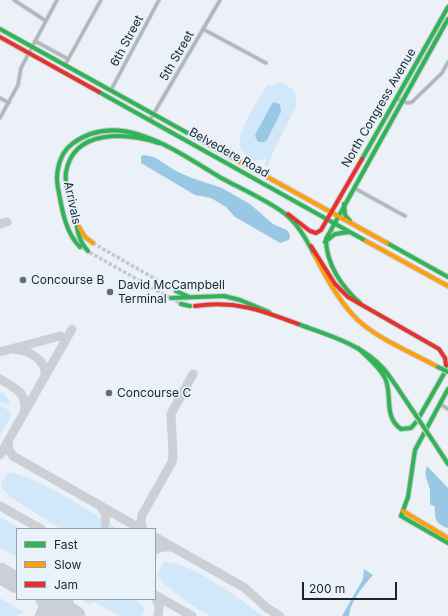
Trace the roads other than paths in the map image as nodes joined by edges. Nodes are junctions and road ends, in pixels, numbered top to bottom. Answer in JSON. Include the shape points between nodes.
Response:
{"nodes":[{"id":1,"x":14,"y":0,"type":"edge"},
{"id":2,"x":57,"y":0,"type":"edge"},
{"id":3,"x":101,"y":0,"type":"edge"},
{"id":4,"x":159,"y":0,"type":"edge"},
{"id":5,"x":220,"y":0,"type":"edge"},
{"id":6,"x":448,"y":7,"type":"edge"},
{"id":7,"x":448,"y":19,"type":"edge"},
{"id":8,"x":46,"y":21,"type":"junction"},
{"id":9,"x":0,"y":28,"type":"edge"},
{"id":10,"x":203,"y":29,"type":"junction"},
{"id":11,"x":0,"y":37,"type":"edge"},
{"id":12,"x":35,"y":41,"type":"junction"},
{"id":13,"x":32,"y":46,"type":"junction"},
{"id":14,"x":29,"y":53,"type":"junction"},
{"id":15,"x":68,"y":59,"type":"junction"},
{"id":16,"x":448,"y":62,"type":"edge"},
{"id":17,"x":266,"y":63,"type":"dead end"},
{"id":18,"x":65,"y":65,"type":"junction"},
{"id":19,"x":111,"y":90,"type":"junction"},
{"id":20,"x":0,"y":98,"type":"edge"},
{"id":21,"x":397,"y":99,"type":"junction"},
{"id":22,"x":402,"y":101,"type":"junction"},
{"id":23,"x":9,"y":103,"type":"junction"},
{"id":24,"x":154,"y":114,"type":"junction"},
{"id":25,"x":0,"y":118,"type":"edge"},
{"id":26,"x":150,"y":120,"type":"junction"},
{"id":27,"x":164,"y":145,"type":"junction"},
{"id":28,"x":354,"y":188,"type":"junction"},
{"id":29,"x":344,"y":204,"type":"junction"},
{"id":30,"x":280,"y":210,"type":"junction"},
{"id":31,"x":331,"y":212,"type":"junction"},
{"id":32,"x":338,"y":216,"type":"junction"},
{"id":33,"x":405,"y":216,"type":"dead end"},
{"id":34,"x":327,"y":219,"type":"junction"},
{"id":35,"x":77,"y":222,"type":"junction"},
{"id":36,"x":334,"y":223,"type":"junction"},
{"id":37,"x":354,"y":225,"type":"junction"},
{"id":38,"x":352,"y":233,"type":"junction"},
{"id":39,"x":307,"y":240,"type":"junction"},
{"id":40,"x":325,"y":242,"type":"junction"},
{"id":41,"x":93,"y":243,"type":"tunnel mouth"},
{"id":42,"x":80,"y":247,"type":"tunnel mouth"},
{"id":43,"x":88,"y":251,"type":"dead end"},
{"id":44,"x":448,"y":277,"type":"edge"},
{"id":45,"x":448,"y":286,"type":"edge"},
{"id":46,"x":176,"y":291,"type":"tunnel mouth"},
{"id":47,"x":172,"y":298,"type":"dead end"},
{"id":48,"x":190,"y":298,"type":"junction"},
{"id":49,"x":181,"y":304,"type":"tunnel mouth"},
{"id":50,"x":367,"y":309,"type":"junction"},
{"id":51,"x":274,"y":315,"type":"junction"},
{"id":52,"x":358,"y":348,"type":"junction"},
{"id":53,"x":448,"y":372,"type":"edge"},
{"id":54,"x":448,"y":389,"type":"edge"},
{"id":55,"x":440,"y":404,"type":"junction"},
{"id":56,"x":448,"y":409,"type":"edge"},
{"id":57,"x":448,"y":464,"type":"edge"},
{"id":58,"x":402,"y":514,"type":"junction"},
{"id":59,"x":440,"y":532,"type":"junction"},
{"id":60,"x":432,"y":533,"type":"junction"},
{"id":61,"x":448,"y":534,"type":"edge"},
{"id":62,"x":448,"y":538,"type":"edge"},
{"id":63,"x":448,"y":543,"type":"edge"}],
"edges":[{"from":1,"to":8,"type":"street"},
{"from":2,"to":8,"type":"street"},
{"from":3,"to":15,"type":"street"},
{"from":4,"to":19,"type":"street","name":"6th Street"},
{"from":5,"to":10,"type":"street","name":"5th Street"},
{"from":6,"to":21,"type":"street","name":"North Congress Avenue"},
{"from":7,"to":22,"type":"street","name":"North Congress Avenue"},
{"from":8,"to":12,"type":"street"},
{"from":9,"to":13,"type":"street","name":"Belvedere Road"},
{"from":10,"to":17,"type":"street"},
{"from":10,"to":24,"type":"street","name":"5th Street"},
{"from":11,"to":14,"type":"street","name":"Belvedere Road"},
{"from":12,"to":13,"type":"street"},
{"from":12,"to":15,"type":"street"},
{"from":13,"to":14,"type":"street"},
{"from":13,"to":18,"type":"street","name":"Belvedere Road"},
{"from":14,"to":23,"type":"street"},
{"from":14,"to":26,"type":"street","name":"Belvedere Road"},
{"from":15,"to":18,"type":"street"},
{"from":16,"to":22,"type":"street","via":[[442,73],[412,102]]},
{"from":18,"to":19,"type":"street","name":"Belvedere Road"},
{"from":19,"to":24,"type":"street","name":"Belvedere Road"},
{"from":20,"to":23,"type":"street"},
{"from":21,"to":22,"type":"street"},
{"from":21,"to":31,"type":"street","name":"North Congress Avenue"},
{"from":22,"to":28,"type":"street","name":"North Congress Avenue"},
{"from":23,"to":25,"type":"street"},
{"from":24,"to":26,"type":"street","name":"5th Street"},
{"from":24,"to":31,"type":"street","name":"Belvedere Road"},
{"from":26,"to":34,"type":"street","name":"Belvedere Road"},
{"from":27,"to":30,"type":"street"},
{"from":27,"to":35,"type":"street","via":[[123,135],[100,138],[80,147],[72,155],[66,170],[66,182]]},
{"from":27,"to":42,"type":"street","name":"Arrivals","via":[[143,134],[112,130],[87,135],[76,140],[68,148],[59,162],[57,183],[68,231]]},
{"from":28,"to":29,"type":"street","name":"North Congress Avenue"},
{"from":28,"to":33,"type":"street"},
{"from":29,"to":32,"type":"street","name":"North Congress Avenue"},
{"from":29,"to":37,"type":"street","via":[[346,216]]},
{"from":30,"to":34,"type":"street","name":"North Congress Avenue","via":[[297,219],[308,232],[314,234],[321,230]]},
{"from":30,"to":39,"type":"street"},
{"from":31,"to":32,"type":"street","name":"Belvedere Road"},
{"from":31,"to":34,"type":"street","name":"North Congress Avenue"},
{"from":32,"to":36,"type":"street","name":"North Congress Avenue"},
{"from":32,"to":37,"type":"street","name":"Belvedere Road"},
{"from":34,"to":36,"type":"street","name":"Belvedere Road"},
{"from":35,"to":41,"type":"street","via":[[84,236]]},
{"from":35,"to":43,"type":"street","via":[[81,240]]},
{"from":36,"to":38,"type":"street","name":"Belvedere Road"},
{"from":36,"to":40,"type":"street","name":"North Congress Avenue"},
{"from":37,"to":44,"type":"street","name":"Belvedere Road"},
{"from":38,"to":40,"type":"street","via":[[335,234]]},
{"from":38,"to":45,"type":"street","name":"Belvedere Road"},
{"from":39,"to":50,"type":"street","via":[[340,289]]},
{"from":39,"to":53,"type":"street","bridge":true,"via":[[332,288],[353,315],[371,330]]},
{"from":40,"to":50,"type":"street","via":[[331,262],[343,285]]},
{"from":46,"to":48,"type":"street"},
{"from":47,"to":48,"type":"street"},
{"from":48,"to":51,"type":"street","via":[[234,298]]},
{"from":49,"to":51,"type":"street","via":[[193,306],[227,303]]},
{"from":50,"to":52,"type":"street","via":[[436,347],[445,356],[447,365],[444,374],[413,426],[401,429],[393,423],[390,415],[390,395],[385,380]]},
{"from":51,"to":52,"type":"street"},
{"from":52,"to":57,"type":"street","bridge":true,"via":[[383,368]]},
{"from":54,"to":55,"type":"street"},
{"from":55,"to":56,"type":"street"},
{"from":55,"to":58,"type":"street","via":[[414,453],[408,497]]},
{"from":58,"to":59,"type":"street"},
{"from":58,"to":60,"type":"street"},
{"from":59,"to":61,"type":"street"},
{"from":59,"to":62,"type":"street"},
{"from":60,"to":62,"type":"street"},
{"from":60,"to":63,"type":"street"}]}
